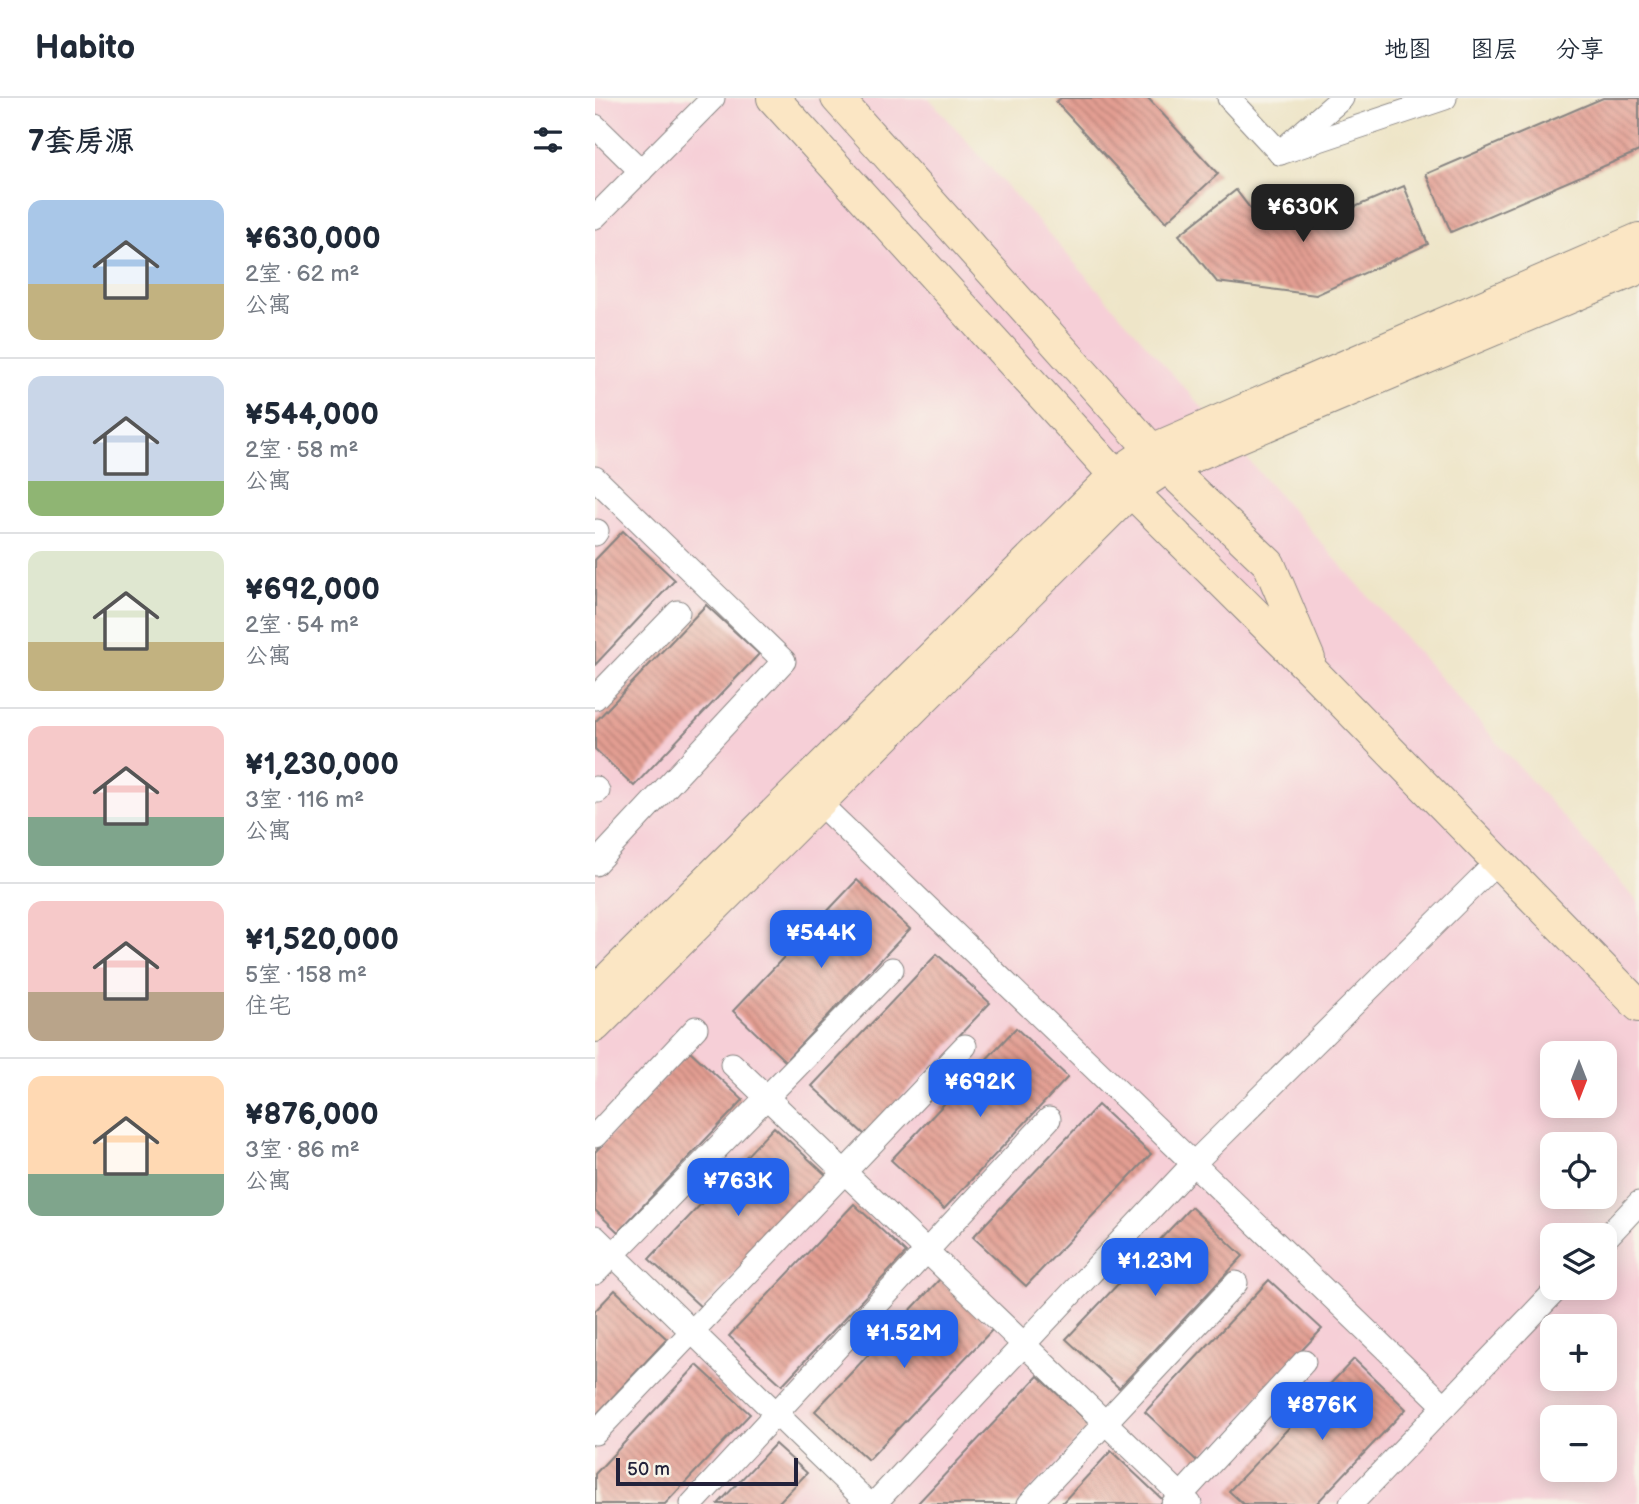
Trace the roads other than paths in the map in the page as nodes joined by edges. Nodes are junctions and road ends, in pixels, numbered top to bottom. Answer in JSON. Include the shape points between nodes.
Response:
{"nodes":[{"id":1,"x":713,"y":98,"type":"edge"},
{"id":2,"x":773,"y":98,"type":"edge"},
{"id":3,"x":837,"y":98,"type":"edge"},
{"id":4,"x":1229,"y":98,"type":"edge"},
{"id":5,"x":1342,"y":98,"type":"edge"},
{"id":6,"x":1445,"y":98,"type":"edge"},
{"id":7,"x":595,"y":126,"type":"edge"},
{"id":8,"x":1280,"y":153,"type":"junction"},
{"id":9,"x":641,"y":171,"type":"junction"},
{"id":10,"x":595,"y":217,"type":"edge"},
{"id":11,"x":1639,"y":239,"type":"edge"},
{"id":12,"x":1639,"y":268,"type":"edge"},
{"id":13,"x":1159,"y":459,"type":"junction"},
{"id":14,"x":595,"y":478,"type":"edge"},
{"id":15,"x":1124,"y":483,"type":"junction"},
{"id":16,"x":678,"y":612,"type":"dead end"},
{"id":17,"x":1315,"y":674,"type":"junction"},
{"id":18,"x":595,"y":698,"type":"edge"},
{"id":19,"x":819,"y":803,"type":"junction"},
{"id":20,"x":1497,"y":861,"type":"junction"},
{"id":21,"x":595,"y":864,"type":"edge"},
{"id":22,"x":892,"y":969,"type":"dead end"},
{"id":23,"x":595,"y":992,"type":"edge"},
{"id":24,"x":1639,"y":1006,"type":"edge"},
{"id":25,"x":595,"y":1026,"type":"edge"},
{"id":26,"x":696,"y":1028,"type":"dead end"},
{"id":27,"x":965,"y":1046,"type":"dead end"},
{"id":28,"x":732,"y":1064,"type":"dead end"},
{"id":29,"x":767,"y":1097,"type":"junction"},
{"id":30,"x":1049,"y":1119,"type":"dead end"},
{"id":31,"x":595,"y":1136,"type":"edge"},
{"id":32,"x":1193,"y":1164,"type":"junction"},
{"id":33,"x":845,"y":1172,"type":"junction"},
{"id":34,"x":1639,"y":1203,"type":"edge"},
{"id":35,"x":1617,"y":1226,"type":"edge"},
{"id":36,"x":595,"y":1237,"type":"edge"},
{"id":37,"x":926,"y":1251,"type":"junction"},
{"id":38,"x":613,"y":1255,"type":"junction"},
{"id":39,"x":595,"y":1273,"type":"edge"},
{"id":40,"x":1236,"y":1283,"type":"dead end"},
{"id":41,"x":1546,"y":1300,"type":"edge"},
{"id":42,"x":692,"y":1331,"type":"junction"},
{"id":43,"x":1024,"y":1344,"type":"junction"},
{"id":44,"x":1304,"y":1362,"type":"dead end"},
{"id":45,"x":1445,"y":1406,"type":"junction"},
{"id":46,"x":776,"y":1413,"type":"junction"},
{"id":47,"x":1105,"y":1422,"type":"junction"},
{"id":48,"x":595,"y":1433,"type":"edge"},
{"id":49,"x":1181,"y":1501,"type":"edge"},
{"id":50,"x":692,"y":1504,"type":"edge"},
{"id":51,"x":871,"y":1504,"type":"edge"},
{"id":52,"x":1029,"y":1504,"type":"edge"},
{"id":53,"x":1351,"y":1504,"type":"edge"}],
"edges":[{"from":1,"to":9,"type":"street"},
{"from":2,"to":15,"type":"street"},
{"from":3,"to":13,"type":"street"},
{"from":4,"to":8,"type":"street"},
{"from":5,"to":8,"type":"street"},
{"from":6,"to":8,"type":"street"},
{"from":7,"to":9,"type":"street"},
{"from":9,"to":10,"type":"street"},
{"from":11,"to":13,"type":"street"},
{"from":12,"to":13,"type":"street"},
{"from":13,"to":15,"type":"street"},
{"from":13,"to":17,"type":"street","via":[[1269,564]]},
{"from":14,"to":21,"type":"street","via":[[784,662]]},
{"from":15,"to":17,"type":"street"},
{"from":15,"to":19,"type":"street"},
{"from":15,"to":23,"type":"street"},
{"from":16,"to":18,"type":"street"},
{"from":17,"to":20,"type":"street"},
{"from":19,"to":25,"type":"street"},
{"from":19,"to":32,"type":"street"},
{"from":20,"to":24,"type":"street"},
{"from":20,"to":32,"type":"street"},
{"from":22,"to":29,"type":"street"},
{"from":26,"to":31,"type":"street"},
{"from":27,"to":33,"type":"street"},
{"from":28,"to":29,"type":"street"},
{"from":29,"to":33,"type":"street"},
{"from":29,"to":38,"type":"street"},
{"from":30,"to":37,"type":"street"},
{"from":32,"to":43,"type":"street"},
{"from":32,"to":45,"type":"street"},
{"from":33,"to":37,"type":"street"},
{"from":33,"to":42,"type":"street"},
{"from":34,"to":35,"type":"street"},
{"from":36,"to":38,"type":"street"},
{"from":37,"to":43,"type":"street"},
{"from":37,"to":46,"type":"street"},
{"from":38,"to":39,"type":"street"},
{"from":38,"to":42,"type":"street"},
{"from":40,"to":47,"type":"street"},
{"from":41,"to":45,"type":"street"},
{"from":42,"to":46,"type":"street"},
{"from":42,"to":48,"type":"street"},
{"from":43,"to":47,"type":"street"},
{"from":43,"to":51,"type":"street"},
{"from":44,"to":49,"type":"street"},
{"from":45,"to":53,"type":"street"},
{"from":46,"to":50,"type":"street"},
{"from":46,"to":51,"type":"street"},
{"from":47,"to":49,"type":"street"},
{"from":47,"to":52,"type":"street"}]}
